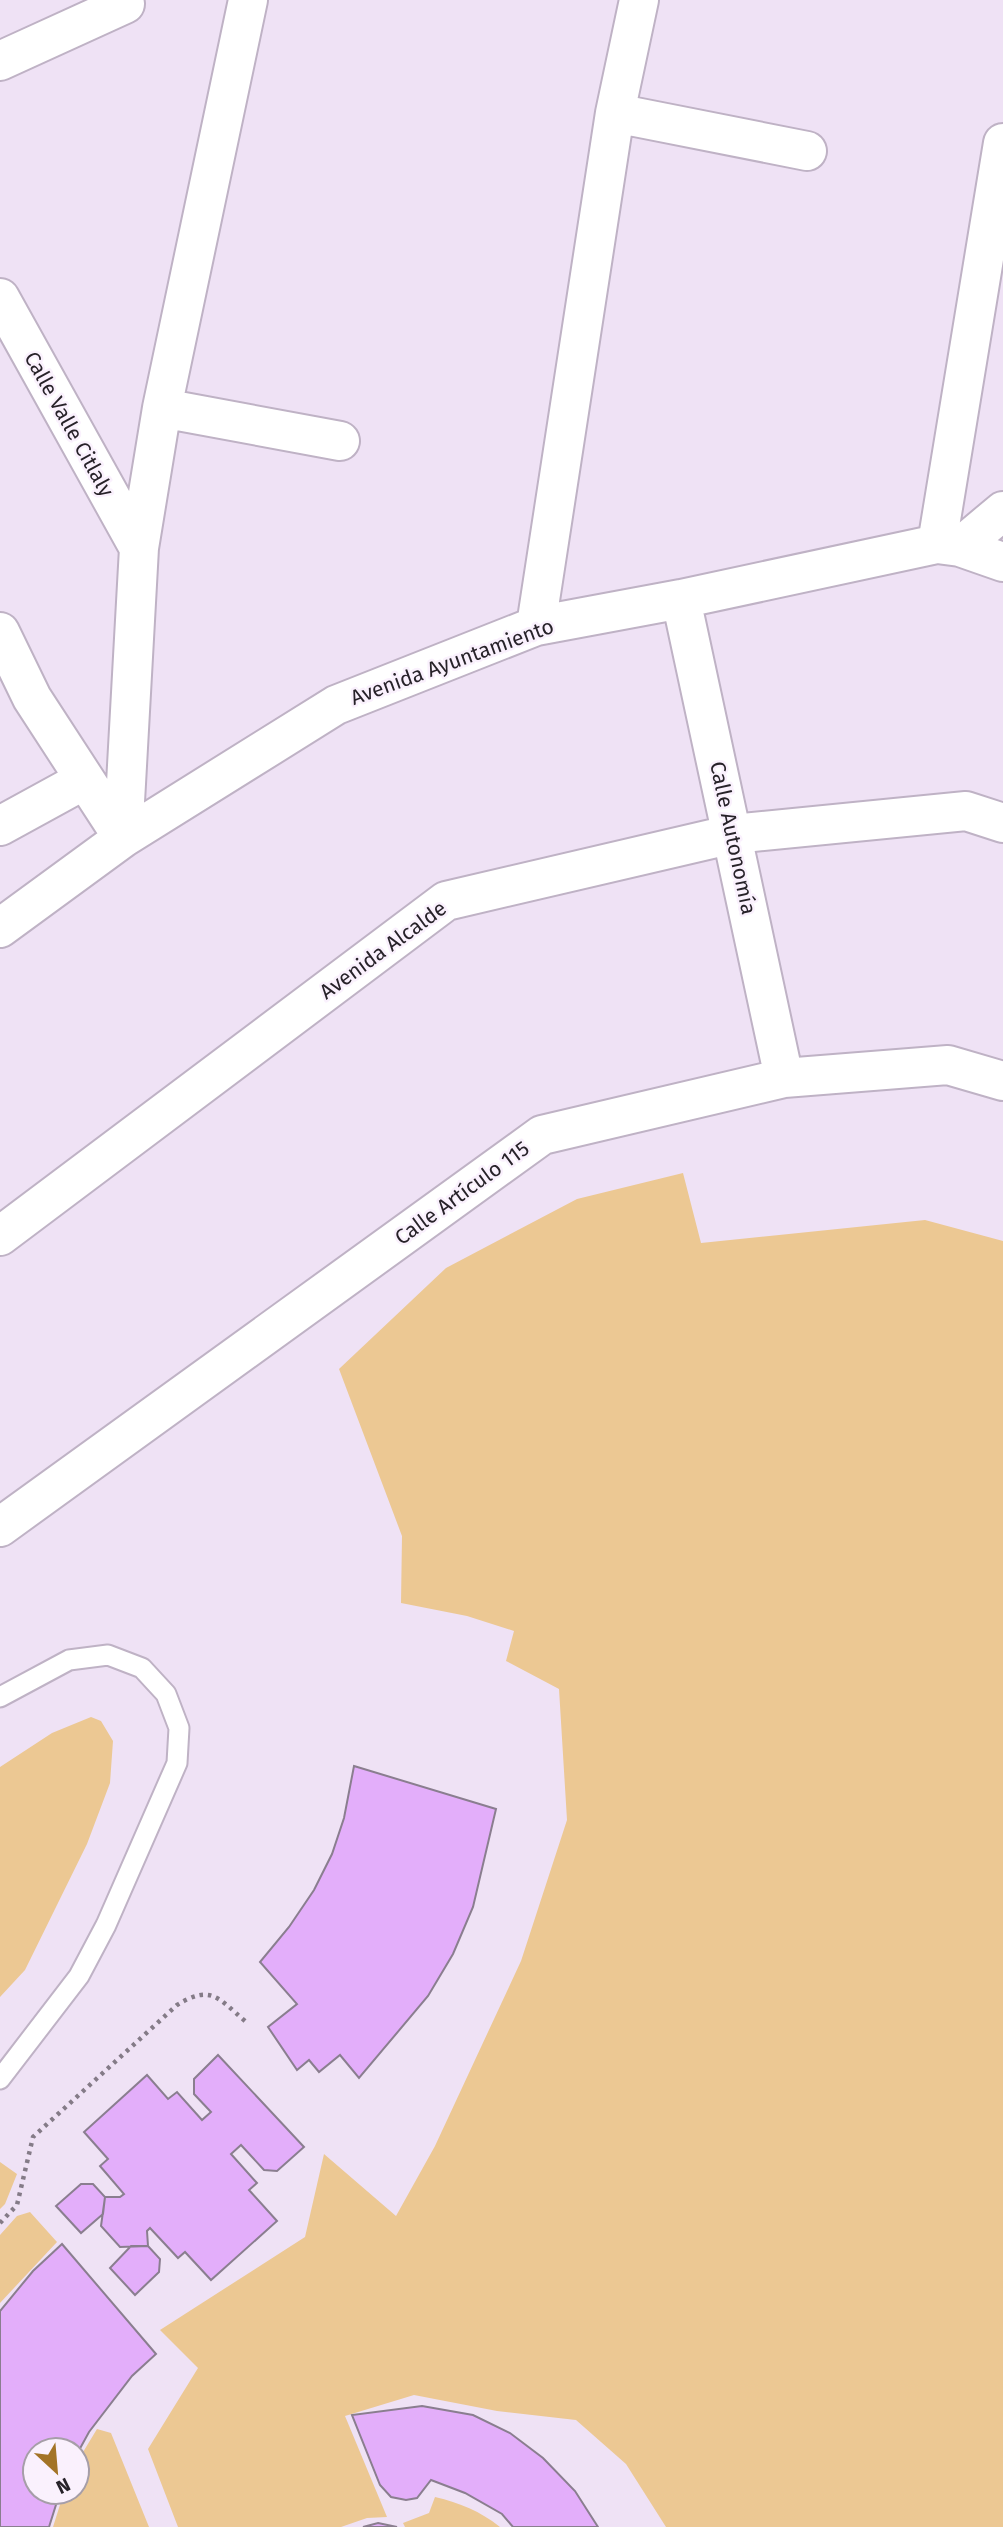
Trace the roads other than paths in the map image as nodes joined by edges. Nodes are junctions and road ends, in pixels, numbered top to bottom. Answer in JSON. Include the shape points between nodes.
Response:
{"nodes":[{"id":1,"x":248,"y":0,"type":"edge"},
{"id":2,"x":639,"y":0,"type":"edge"},
{"id":3,"x":126,"y":1,"type":"edge"},
{"id":4,"x":0,"y":61,"type":"edge"},
{"id":5,"x":615,"y":113,"type":"junction"},
{"id":6,"x":1003,"y":143,"type":"edge"},
{"id":7,"x":807,"y":151,"type":"dead end"},
{"id":8,"x":0,"y":298,"type":"edge"},
{"id":9,"x":162,"y":408,"type":"junction"},
{"id":10,"x":340,"y":441,"type":"dead end"},
{"id":11,"x":1003,"y":511,"type":"edge"},
{"id":12,"x":948,"y":546,"type":"junction"},
{"id":13,"x":139,"y":548,"type":"junction"},
{"id":14,"x":1003,"y":562,"type":"edge"},
{"id":15,"x":681,"y":598,"type":"junction"},
{"id":16,"x":536,"y":626,"type":"junction"},
{"id":17,"x":0,"y":632,"type":"edge"},
{"id":18,"x":84,"y":779,"type":"junction"},
{"id":19,"x":1003,"y":823,"type":"edge"},
{"id":20,"x":0,"y":826,"type":"edge"},
{"id":21,"x":733,"y":834,"type":"junction"},
{"id":22,"x":123,"y":838,"type":"junction"},
{"id":23,"x":0,"y":928,"type":"edge"},
{"id":24,"x":784,"y":1078,"type":"junction"},
{"id":25,"x":1003,"y":1081,"type":"edge"},
{"id":26,"x":0,"y":1236,"type":"edge"},
{"id":27,"x":0,"y":1527,"type":"edge"},
{"id":28,"x":0,"y":1697,"type":"edge"},
{"id":29,"x":0,"y":2079,"type":"edge"}],
"edges":[{"from":1,"to":9,"type":"street"},
{"from":2,"to":5,"type":"street"},
{"from":3,"to":4,"type":"street"},
{"from":5,"to":7,"type":"street"},
{"from":5,"to":16,"type":"street"},
{"from":6,"to":12,"type":"street"},
{"from":8,"to":13,"type":"street","name":"Calle Valle Citlaly"},
{"from":9,"to":10,"type":"street"},
{"from":9,"to":13,"type":"street"},
{"from":11,"to":12,"type":"street"},
{"from":12,"to":14,"type":"street"},
{"from":12,"to":15,"type":"street","name":"Avenida Ayuntamiento"},
{"from":13,"to":22,"type":"street"},
{"from":15,"to":16,"type":"street","name":"Avenida Ayuntamiento"},
{"from":15,"to":21,"type":"street","name":"Calle Autonomía"},
{"from":16,"to":22,"type":"street","name":"Avenida Ayuntamiento","via":[[336,705]]},
{"from":17,"to":18,"type":"street","via":[[32,698]]},
{"from":18,"to":20,"type":"street"},
{"from":18,"to":22,"type":"street"},
{"from":19,"to":21,"type":"street","name":"Avenida Alcalde","via":[[966,811]]},
{"from":21,"to":24,"type":"street","name":"Calle Autonomía"},
{"from":21,"to":26,"type":"street","name":"Avenida Alcalde","via":[[446,901]]},
{"from":22,"to":23,"type":"street","name":"Avenida Ayuntamiento"},
{"from":24,"to":25,"type":"street","name":"Calle Artículo 115","via":[[948,1065]]},
{"from":24,"to":27,"type":"street","name":"Calle Artículo 115","via":[[542,1135]]},
{"from":28,"to":29,"type":"lane","via":[[69,1660],[108,1656],[142,1668],[166,1694],[179,1728],[177,1763],[106,1925],[79,1976]]}]}
